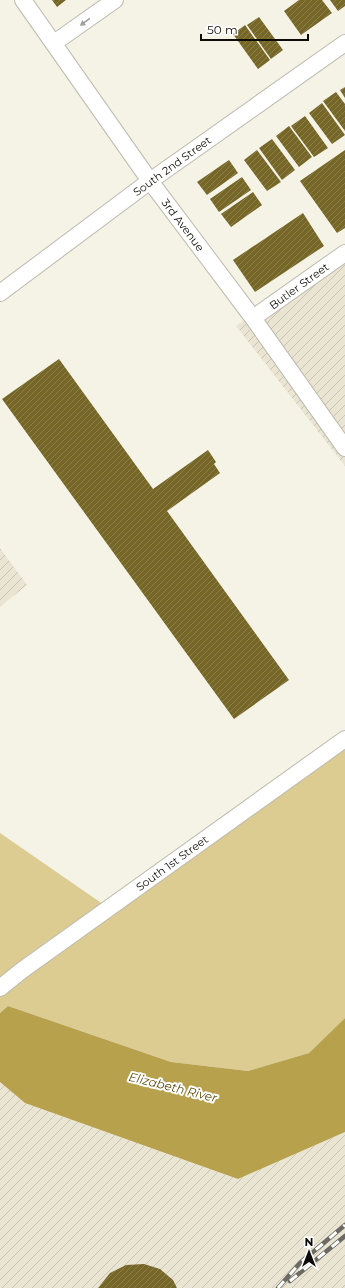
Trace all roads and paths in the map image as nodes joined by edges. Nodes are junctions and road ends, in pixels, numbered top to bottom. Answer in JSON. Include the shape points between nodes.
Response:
{"nodes":[{"id":1,"x":23,"y":0,"type":"edge"},
{"id":2,"x":115,"y":0,"type":"edge"},
{"id":3,"x":54,"y":43,"type":"junction"},
{"id":4,"x":345,"y":43,"type":"edge"},
{"id":5,"x":150,"y":181,"type":"junction"},
{"id":6,"x":345,"y":253,"type":"edge"},
{"id":7,"x":0,"y":293,"type":"edge"},
{"id":8,"x":253,"y":318,"type":"junction"},
{"id":9,"x":345,"y":448,"type":"edge"},
{"id":10,"x":345,"y":739,"type":"edge"},
{"id":11,"x":0,"y":988,"type":"edge"}],
"edges":[{"from":1,"to":3,"type":"street","name":"3rd Avenue"},
{"from":2,"to":3,"type":"street","one_way":true},
{"from":3,"to":5,"type":"street","name":"3rd Avenue"},
{"from":4,"to":5,"type":"street","name":"South 2nd Street"},
{"from":5,"to":7,"type":"street","name":"South 2nd Street"},
{"from":5,"to":8,"type":"street","name":"3rd Avenue"},
{"from":6,"to":8,"type":"street","name":"Butler Street"},
{"from":8,"to":9,"type":"street","name":"3rd Avenue"},
{"from":10,"to":11,"type":"street","name":"South 1st Street","via":[[27,966]]}]}
